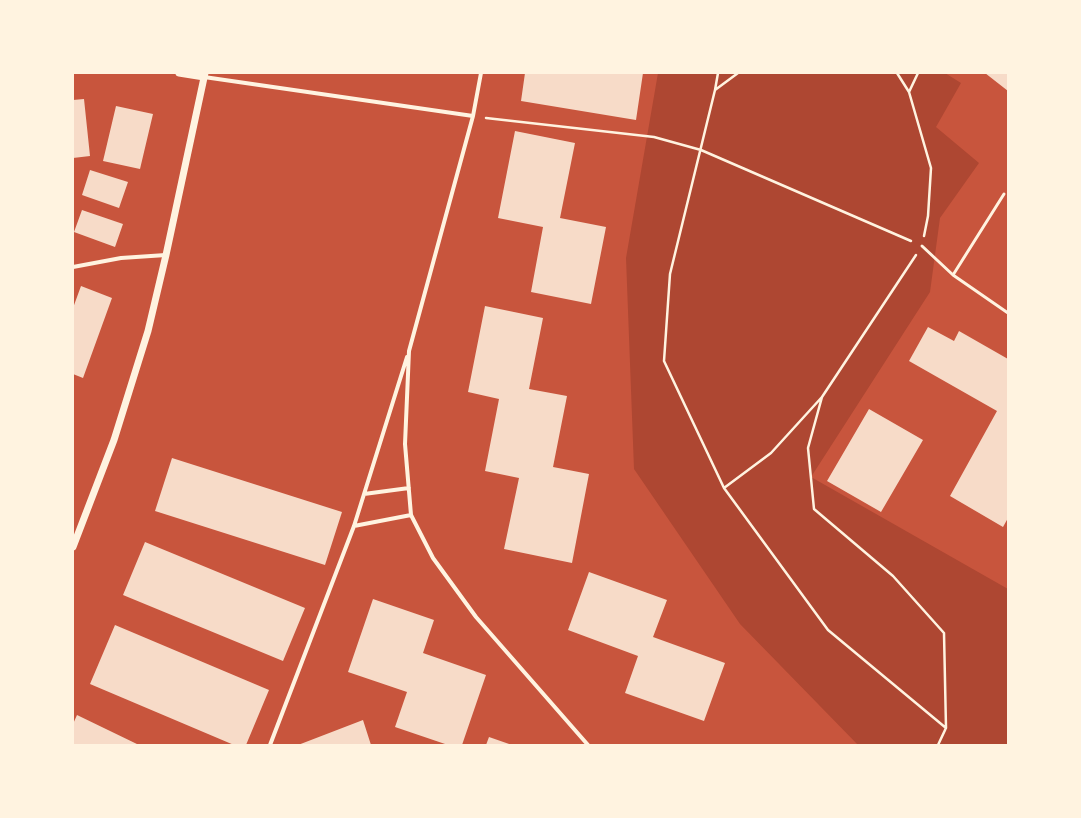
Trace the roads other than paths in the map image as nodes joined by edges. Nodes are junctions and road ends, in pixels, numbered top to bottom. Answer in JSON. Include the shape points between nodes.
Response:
{"nodes":[{"id":1,"x":179,"y":73,"type":"edge"},
{"id":2,"x":481,"y":73,"type":"edge"},
{"id":3,"x":204,"y":75,"type":"edge"},
{"id":4,"x":473,"y":116,"type":"junction"},
{"id":5,"x":1004,"y":194,"type":"dead end"},
{"id":6,"x":922,"y":246,"type":"road end"},
{"id":7,"x":166,"y":255,"type":"junction"},
{"id":8,"x":73,"y":267,"type":"edge"},
{"id":9,"x":953,"y":275,"type":"junction"},
{"id":10,"x":1008,"y":313,"type":"edge"},
{"id":11,"x":409,"y":351,"type":"junction"},
{"id":12,"x":409,"y":488,"type":"junction"},
{"id":13,"x":364,"y":494,"type":"junction"},
{"id":14,"x":411,"y":515,"type":"junction"},
{"id":15,"x":354,"y":526,"type":"junction"},
{"id":16,"x":73,"y":547,"type":"edge"},
{"id":17,"x":270,"y":745,"type":"edge"},
{"id":18,"x":588,"y":745,"type":"edge"}],
"edges":[{"from":1,"to":3,"type":"street"},
{"from":2,"to":4,"type":"street"},
{"from":3,"to":4,"type":"street"},
{"from":3,"to":7,"type":"street"},
{"from":4,"to":11,"type":"street"},
{"from":5,"to":9,"type":"lane"},
{"from":6,"to":9,"type":"lane"},
{"from":7,"to":8,"type":"street","via":[[121,258]]},
{"from":7,"to":16,"type":"street","via":[[148,331],[114,440]]},
{"from":9,"to":10,"type":"lane"},
{"from":11,"to":12,"type":"street","via":[[405,444]]},
{"from":11,"to":13,"type":"street"},
{"from":12,"to":13,"type":"street"},
{"from":12,"to":14,"type":"street"},
{"from":13,"to":15,"type":"street"},
{"from":14,"to":15,"type":"street"},
{"from":14,"to":18,"type":"street","via":[[433,558],[476,618]]},
{"from":15,"to":17,"type":"street"}]}
